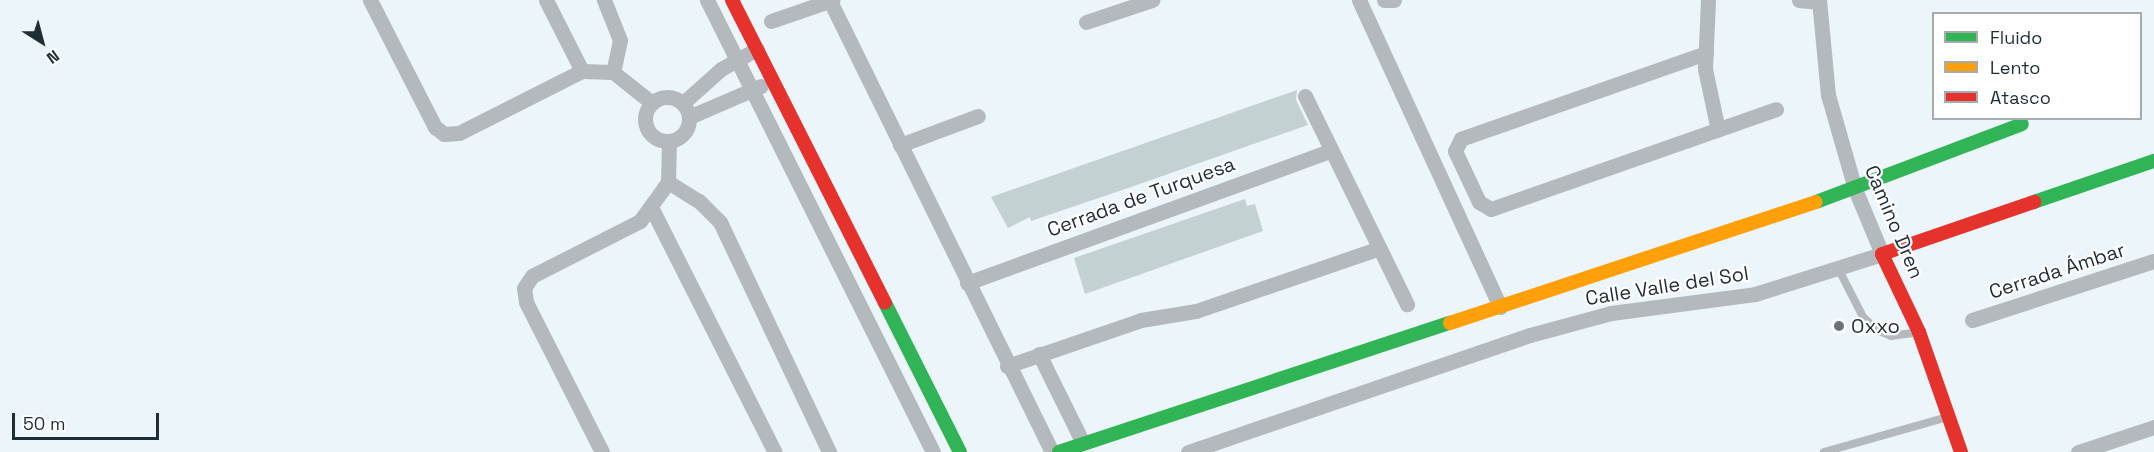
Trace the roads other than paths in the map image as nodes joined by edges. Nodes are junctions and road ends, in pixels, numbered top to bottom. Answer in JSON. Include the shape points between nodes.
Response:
{"nodes":[{"id":1,"x":370,"y":0,"type":"edge"},
{"id":2,"x":546,"y":0,"type":"edge"},
{"id":3,"x":604,"y":0,"type":"edge"},
{"id":4,"x":707,"y":0,"type":"edge"},
{"id":5,"x":732,"y":0,"type":"edge"},
{"id":6,"x":1152,"y":0,"type":"edge"},
{"id":7,"x":1359,"y":0,"type":"edge"},
{"id":8,"x":1384,"y":0,"type":"edge"},
{"id":9,"x":1394,"y":0,"type":"edge"},
{"id":10,"x":1708,"y":0,"type":"edge"},
{"id":11,"x":1799,"y":0,"type":"edge"},
{"id":12,"x":831,"y":1,"type":"edge"},
{"id":13,"x":1819,"y":1,"type":"edge"},
{"id":14,"x":771,"y":21,"type":"dead end"},
{"id":15,"x":1086,"y":22,"type":"dead end"},
{"id":16,"x":758,"y":49,"type":"junction"},
{"id":17,"x":1706,"y":53,"type":"junction"},
{"id":18,"x":736,"y":60,"type":"junction"},
{"id":19,"x":582,"y":71,"type":"junction"},
{"id":20,"x":614,"y":72,"type":"junction"},
{"id":21,"x":773,"y":81,"type":"junction"},
{"id":22,"x":752,"y":90,"type":"junction"},
{"id":23,"x":1305,"y":96,"type":"dead end"},
{"id":24,"x":652,"y":103,"type":"junction"},
{"id":25,"x":1776,"y":109,"type":"dead end"},
{"id":26,"x":686,"y":110,"type":"junction"},
{"id":27,"x":978,"y":116,"type":"dead end"},
{"id":28,"x":2022,"y":124,"type":"dead end"},
{"id":29,"x":1718,"y":130,"type":"junction"},
{"id":30,"x":669,"y":141,"type":"junction"},
{"id":31,"x":900,"y":145,"type":"junction"},
{"id":32,"x":1330,"y":151,"type":"junction"},
{"id":33,"x":2154,"y":161,"type":"edge"},
{"id":34,"x":668,"y":182,"type":"junction"},
{"id":35,"x":1855,"y":189,"type":"junction"},
{"id":36,"x":652,"y":209,"type":"junction"},
{"id":37,"x":1380,"y":248,"type":"junction"},
{"id":38,"x":1882,"y":254,"type":"junction"},
{"id":39,"x":2154,"y":261,"type":"edge"},
{"id":40,"x":1839,"y":270,"type":"junction"},
{"id":41,"x":967,"y":282,"type":"junction"},
{"id":42,"x":1407,"y":304,"type":"dead end"},
{"id":43,"x":1500,"y":307,"type":"junction"},
{"id":44,"x":1972,"y":320,"type":"dead end"},
{"id":45,"x":1919,"y":332,"type":"junction"},
{"id":46,"x":1039,"y":354,"type":"junction"},
{"id":47,"x":1007,"y":366,"type":"junction"},
{"id":48,"x":1949,"y":417,"type":"junction"},
{"id":49,"x":2154,"y":427,"type":"edge"},
{"id":50,"x":1083,"y":443,"type":"junction"},
{"id":51,"x":602,"y":452,"type":"edge"},
{"id":52,"x":775,"y":452,"type":"edge"},
{"id":53,"x":829,"y":452,"type":"edge"},
{"id":54,"x":933,"y":452,"type":"edge"},
{"id":55,"x":960,"y":452,"type":"edge"},
{"id":56,"x":1052,"y":452,"type":"edge"},
{"id":57,"x":1059,"y":452,"type":"edge"},
{"id":58,"x":1188,"y":452,"type":"edge"},
{"id":59,"x":1824,"y":452,"type":"edge"},
{"id":60,"x":1962,"y":452,"type":"edge"},
{"id":61,"x":2078,"y":452,"type":"edge"}],
"edges":[{"from":1,"to":19,"type":"street","via":[[435,128],[444,134],[459,133]]},
{"from":2,"to":19,"type":"street"},
{"from":3,"to":20,"type":"street","via":[[620,40]]},
{"from":4,"to":18,"type":"street"},
{"from":5,"to":16,"type":"street"},
{"from":6,"to":15,"type":"street"},
{"from":7,"to":43,"type":"street"},
{"from":8,"to":9,"type":"street"},
{"from":10,"to":17,"type":"street"},
{"from":11,"to":13,"type":"street"},
{"from":12,"to":14,"type":"street"},
{"from":12,"to":31,"type":"street"},
{"from":13,"to":35,"type":"street","name":"Camino Dren","via":[[1828,95]]},
{"from":16,"to":18,"type":"street"},
{"from":16,"to":21,"type":"street"},
{"from":17,"to":29,"type":"street","via":[[1705,69]]},
{"from":17,"to":29,"type":"street","via":[[1467,135],[1455,151],[1479,202],[1491,209]]},
{"from":18,"to":22,"type":"street"},
{"from":18,"to":26,"type":"street"},
{"from":19,"to":20,"type":"street"},
{"from":20,"to":24,"type":"street"},
{"from":21,"to":22,"type":"street"},
{"from":21,"to":55,"type":"street"},
{"from":22,"to":26,"type":"street"},
{"from":22,"to":54,"type":"street"},
{"from":23,"to":32,"type":"street"},
{"from":24,"to":26,"type":"street","via":[[664,97]]},
{"from":24,"to":30,"type":"street","via":[[645,125],[654,137]]},
{"from":25,"to":29,"type":"street"},
{"from":26,"to":30,"type":"street","via":[[686,130]]},
{"from":27,"to":31,"type":"street"},
{"from":28,"to":35,"type":"street"},
{"from":30,"to":34,"type":"street"},
{"from":31,"to":41,"type":"street"},
{"from":32,"to":37,"type":"street"},
{"from":32,"to":41,"type":"street","name":"Cerrada de Turquesa"},
{"from":33,"to":38,"type":"street","name":"Calle Valle del Sol"},
{"from":34,"to":36,"type":"street"},
{"from":34,"to":53,"type":"street","via":[[699,201],[720,222]]},
{"from":35,"to":38,"type":"street","name":"Camino Dren"},
{"from":35,"to":43,"type":"street"},
{"from":36,"to":51,"type":"street","via":[[640,222],[532,276],[524,288],[526,302]]},
{"from":36,"to":52,"type":"street"},
{"from":37,"to":42,"type":"street"},
{"from":37,"to":46,"type":"street","via":[[1196,311],[1141,320]]},
{"from":38,"to":40,"type":"street","name":"Calle Valle del Sol"},
{"from":38,"to":45,"type":"street","name":"Camino Dren"},
{"from":39,"to":44,"type":"street","name":"Cerrada Ámbar"},
{"from":40,"to":45,"type":"lane","via":[[1852,299],[1877,330],[1891,336]]},
{"from":40,"to":58,"type":"street","name":"Calle Valle del Sol","via":[[1755,294],[1611,313],[1540,332]]},
{"from":41,"to":47,"type":"street"},
{"from":43,"to":50,"type":"street"},
{"from":45,"to":48,"type":"street","name":"Camino Dren"},
{"from":46,"to":47,"type":"street"},
{"from":46,"to":50,"type":"street"},
{"from":47,"to":56,"type":"street"},
{"from":48,"to":59,"type":"lane"},
{"from":48,"to":60,"type":"street","name":"Camino Dren"},
{"from":49,"to":61,"type":"street"},
{"from":50,"to":57,"type":"street"}]}
